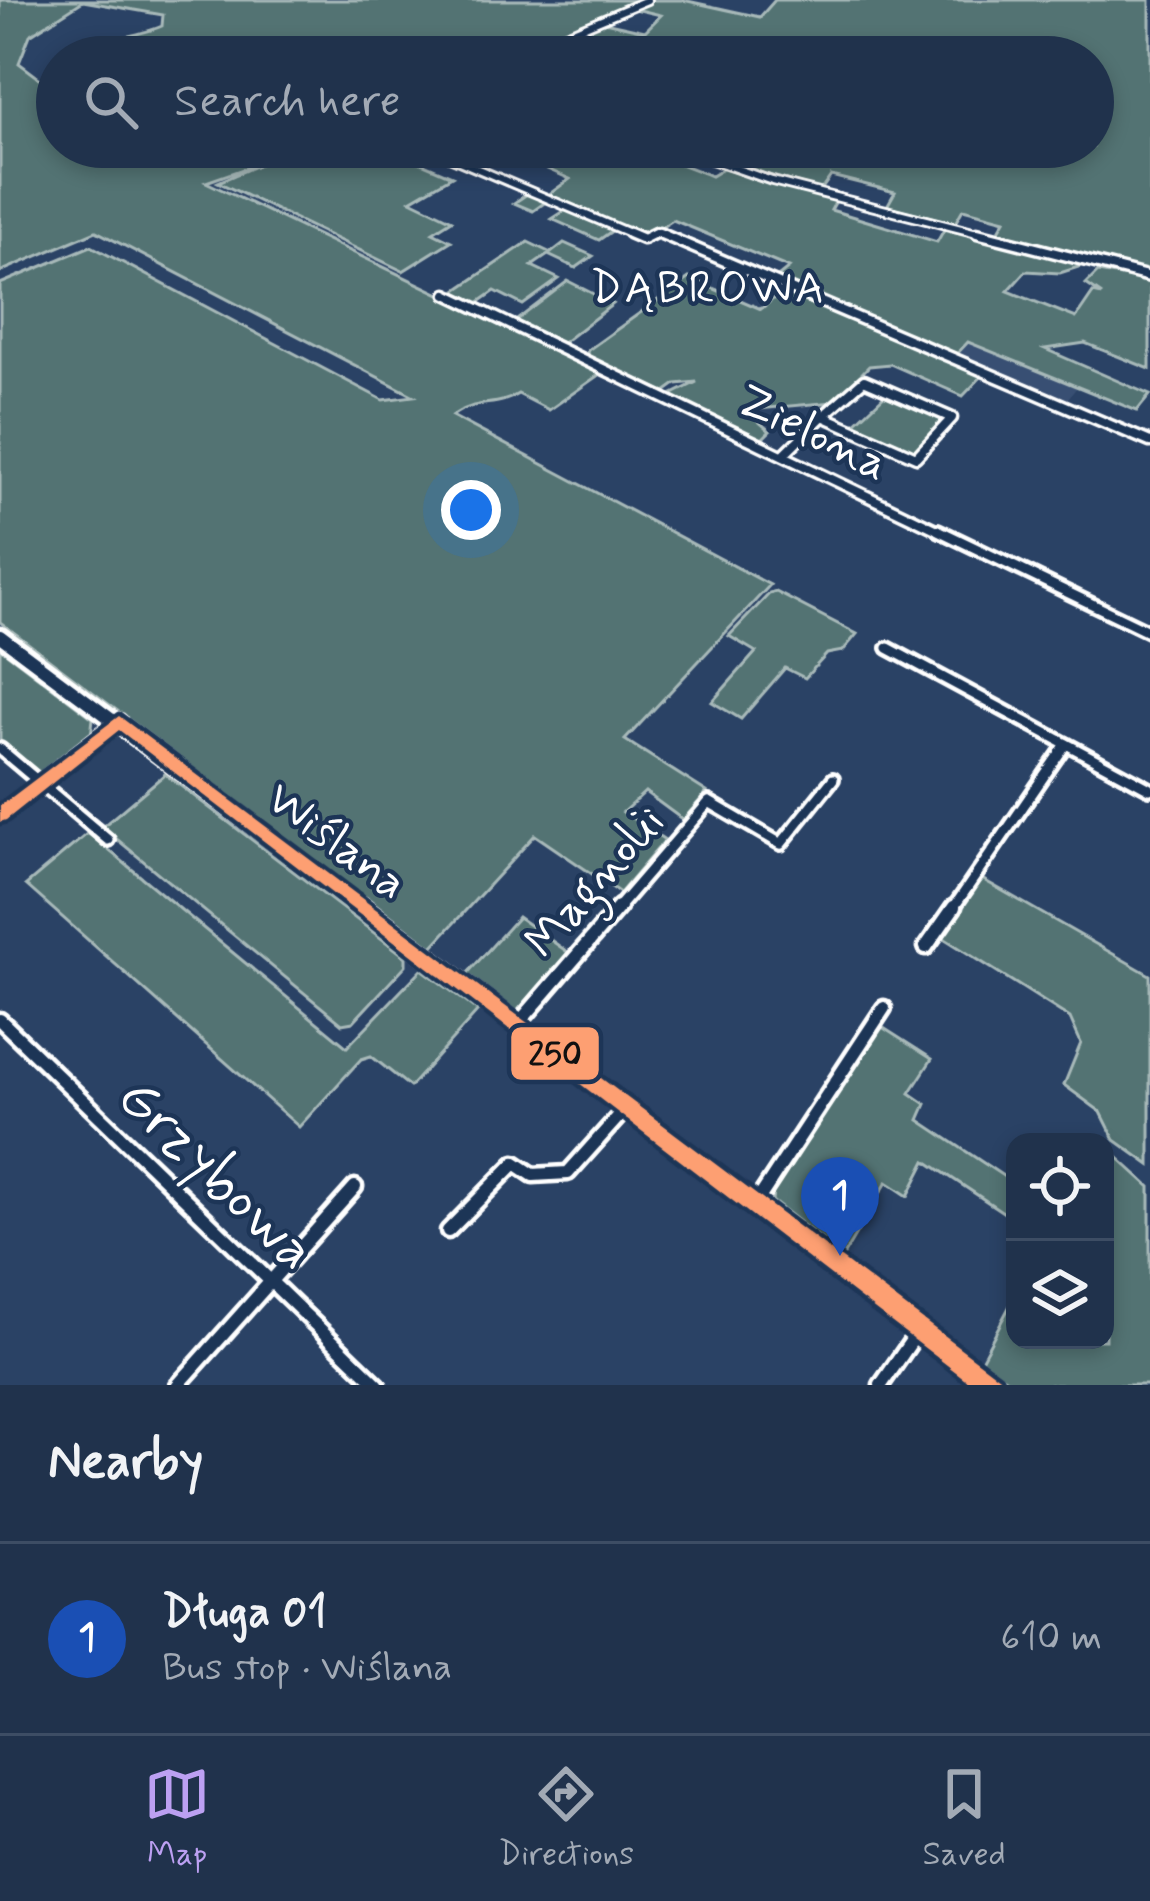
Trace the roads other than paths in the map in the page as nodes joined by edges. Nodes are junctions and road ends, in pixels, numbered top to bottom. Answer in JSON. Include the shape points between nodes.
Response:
{"nodes":[{"id":1,"x":646,"y":0,"type":"edge"},
{"id":2,"x":561,"y":36,"type":"edge"},
{"id":3,"x":476,"y":168,"type":"edge"},
{"id":4,"x":735,"y":168,"type":"edge"},
{"id":5,"x":1150,"y":277,"type":"edge"},
{"id":6,"x":447,"y":294,"type":"dead end"},
{"id":7,"x":823,"y":416,"type":"junction"},
{"id":8,"x":1150,"y":442,"type":"edge"},
{"id":9,"x":783,"y":455,"type":"junction"},
{"id":10,"x":1150,"y":632,"type":"edge"},
{"id":11,"x":0,"y":636,"type":"edge"},
{"id":12,"x":888,"y":648,"type":"dead end"},
{"id":13,"x":119,"y":722,"type":"junction"},
{"id":14,"x":1066,"y":744,"type":"junction"},
{"id":15,"x":0,"y":749,"type":"edge"},
{"id":16,"x":832,"y":779,"type":"dead end"},
{"id":17,"x":41,"y":783,"type":"junction"},
{"id":18,"x":1150,"y":789,"type":"edge"},
{"id":19,"x":0,"y":814,"type":"edge"},
{"id":20,"x":108,"y":840,"type":"dead end"},
{"id":21,"x":926,"y":947,"type":"dead end"},
{"id":22,"x":884,"y":1008,"type":"dead end"},
{"id":23,"x":0,"y":1020,"type":"edge"},
{"id":24,"x":518,"y":1024,"type":"junction"},
{"id":25,"x":628,"y":1106,"type":"junction"},
{"id":26,"x":355,"y":1187,"type":"dead end"},
{"id":27,"x":756,"y":1203,"type":"junction"},
{"id":28,"x":448,"y":1231,"type":"dead end"},
{"id":29,"x":270,"y":1281,"type":"junction"},
{"id":30,"x":919,"y":1330,"type":"junction"},
{"id":31,"x":178,"y":1385,"type":"edge"},
{"id":32,"x":378,"y":1385,"type":"edge"},
{"id":33,"x":881,"y":1385,"type":"edge"},
{"id":34,"x":991,"y":1385,"type":"edge"}],
"edges":[{"from":1,"to":2,"type":"street"},
{"from":3,"to":8,"type":"street","via":[[643,238],[654,233]]},
{"from":4,"to":5,"type":"street"},
{"from":6,"to":9,"type":"street","name":"Zielona"},
{"from":7,"to":7,"type":"street","via":[[864,380],[952,418],[916,457]]},
{"from":7,"to":9,"type":"street"},
{"from":9,"to":10,"type":"street","name":"Zielona"},
{"from":11,"to":13,"type":"main road","name":"Wiślana"},
{"from":12,"to":14,"type":"street"},
{"from":13,"to":17,"type":"main road"},
{"from":13,"to":24,"type":"main road","name":"Wiślana"},
{"from":14,"to":18,"type":"street"},
{"from":14,"to":21,"type":"street"},
{"from":15,"to":17,"type":"street"},
{"from":16,"to":24,"type":"street","name":"Magnolii","via":[[781,844],[709,802]]},
{"from":17,"to":19,"type":"main road"},
{"from":17,"to":20,"type":"street"},
{"from":22,"to":27,"type":"street"},
{"from":23,"to":29,"type":"street","name":"Grzybowa"},
{"from":24,"to":25,"type":"main road","name":"Wiślana"},
{"from":25,"to":27,"type":"main road","name":"Wiślana"},
{"from":25,"to":28,"type":"street","via":[[568,1173],[533,1175],[515,1163]]},
{"from":26,"to":29,"type":"street"},
{"from":27,"to":30,"type":"main road","name":"Wiślana"},
{"from":29,"to":31,"type":"street"},
{"from":29,"to":32,"type":"street","name":"Grzybowa"},
{"from":30,"to":33,"type":"street"},
{"from":30,"to":34,"type":"main road","name":"Wiślana"}]}
